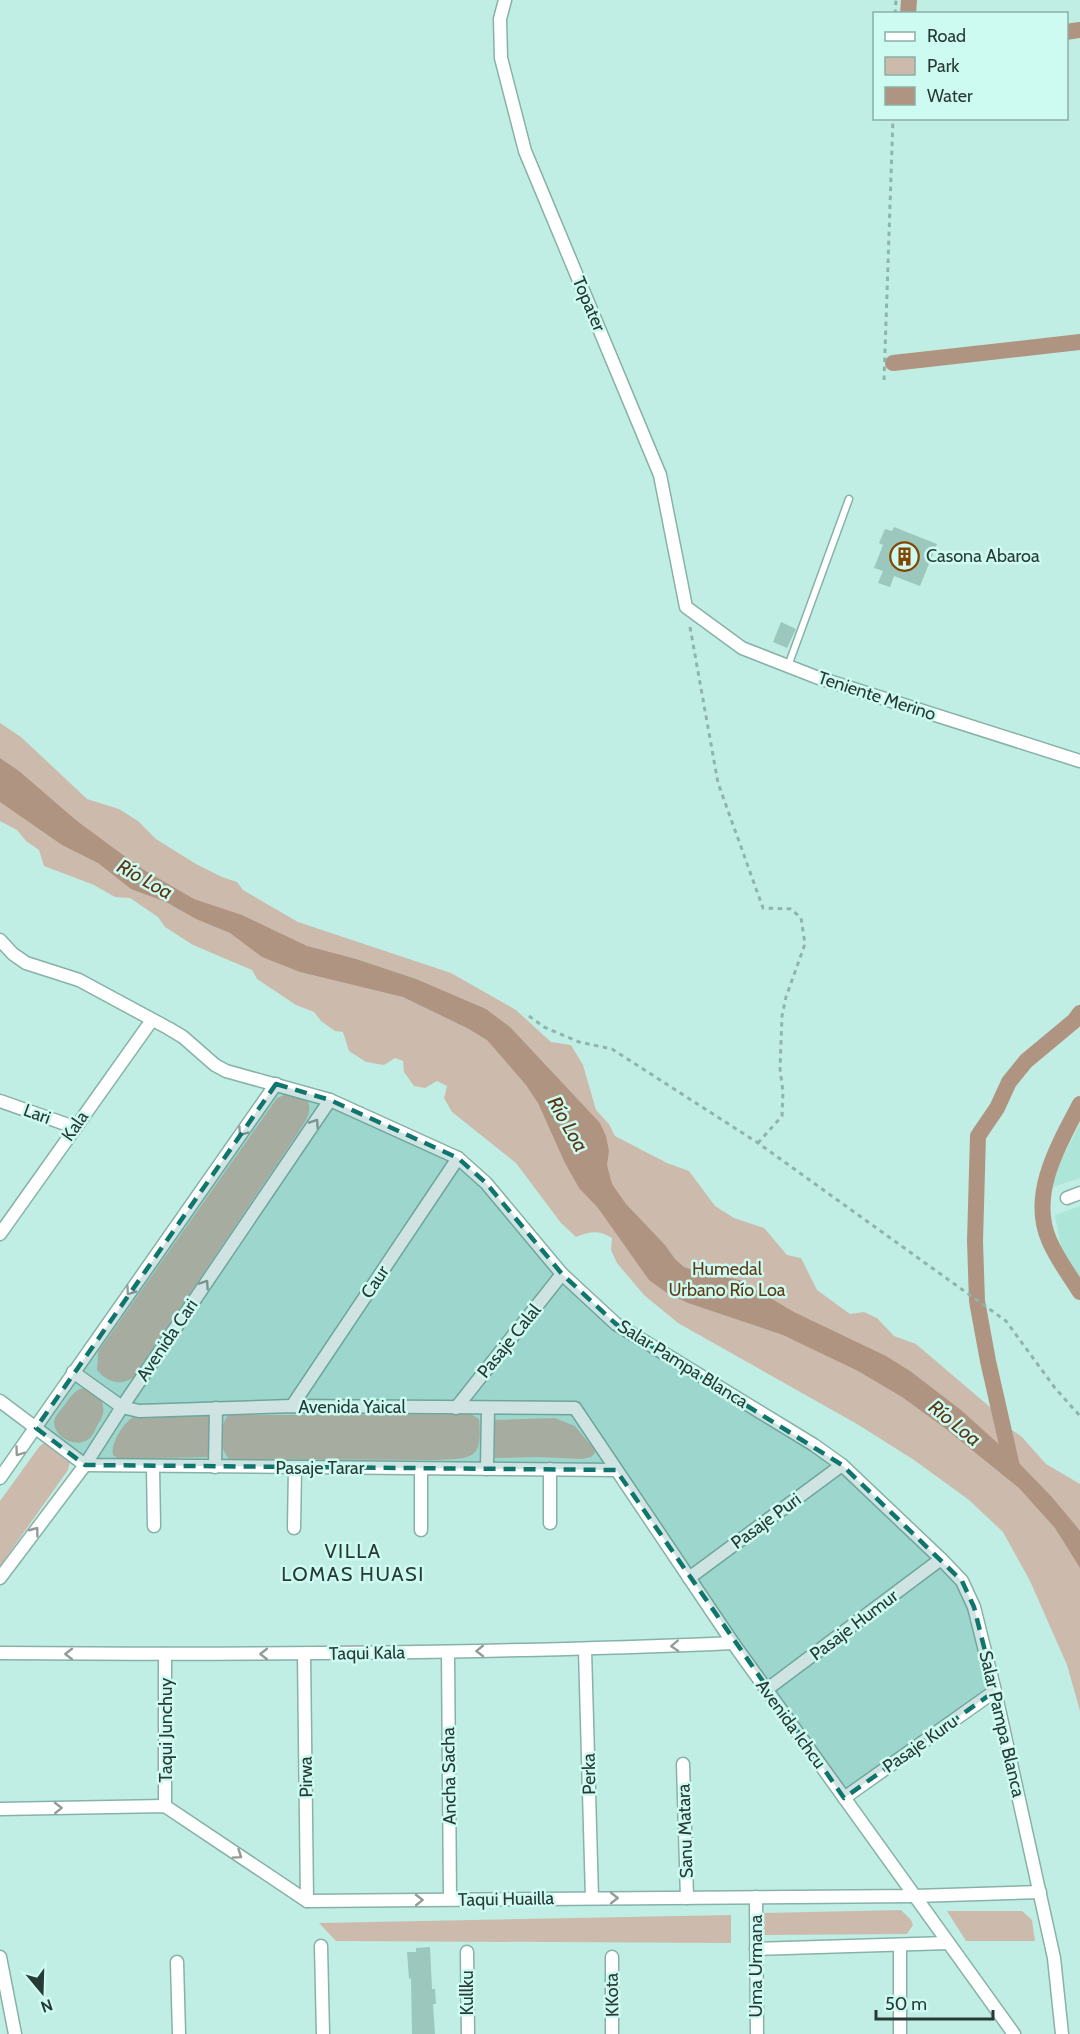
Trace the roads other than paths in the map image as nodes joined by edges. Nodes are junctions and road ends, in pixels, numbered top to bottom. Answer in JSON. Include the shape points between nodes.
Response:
{"nodes":[{"id":1,"x":505,"y":0,"type":"edge"},
{"id":2,"x":849,"y":499,"type":"dead end"},
{"id":3,"x":686,"y":607,"type":"joint"},
{"id":4,"x":788,"y":666,"type":"junction"},
{"id":5,"x":1080,"y":761,"type":"edge"},
{"id":6,"x":0,"y":940,"type":"edge"},
{"id":7,"x":152,"y":1020,"type":"junction"},
{"id":8,"x":276,"y":1084,"type":"junction"},
{"id":9,"x":330,"y":1100,"type":"junction"},
{"id":10,"x":0,"y":1101,"type":"edge"},
{"id":11,"x":74,"y":1127,"type":"junction"},
{"id":12,"x":458,"y":1158,"type":"junction"},
{"id":13,"x":1080,"y":1193,"type":"edge"},
{"id":14,"x":1067,"y":1198,"type":"dead end"},
{"id":15,"x":0,"y":1234,"type":"edge"},
{"id":16,"x":562,"y":1274,"type":"junction"},
{"id":17,"x":73,"y":1372,"type":"junction"},
{"id":18,"x":0,"y":1401,"type":"edge"},
{"id":19,"x":292,"y":1406,"type":"junction"},
{"id":20,"x":122,"y":1407,"type":"junction"},
{"id":21,"x":216,"y":1408,"type":"junction"},
{"id":22,"x":456,"y":1408,"type":"junction"},
{"id":23,"x":488,"y":1408,"type":"junction"},
{"id":24,"x":575,"y":1408,"type":"joint"},
{"id":25,"x":36,"y":1428,"type":"junction"},
{"id":26,"x":85,"y":1465,"type":"junction"},
{"id":27,"x":843,"y":1465,"type":"junction"},
{"id":28,"x":153,"y":1467,"type":"junction"},
{"id":29,"x":215,"y":1467,"type":"junction"},
{"id":30,"x":295,"y":1468,"type":"junction"},
{"id":31,"x":421,"y":1469,"type":"junction"},
{"id":32,"x":487,"y":1469,"type":"junction"},
{"id":33,"x":550,"y":1469,"type":"junction"},
{"id":34,"x":616,"y":1470,"type":"junction"},
{"id":35,"x":0,"y":1478,"type":"edge"},
{"id":36,"x":550,"y":1523,"type":"dead end"},
{"id":37,"x":154,"y":1526,"type":"dead end"},
{"id":38,"x":294,"y":1528,"type":"dead end"},
{"id":39,"x":421,"y":1530,"type":"dead end"},
{"id":40,"x":941,"y":1559,"type":"junction"},
{"id":41,"x":0,"y":1578,"type":"edge"},
{"id":42,"x":689,"y":1578,"type":"junction"},
{"id":43,"x":733,"y":1643,"type":"junction"},
{"id":44,"x":585,"y":1650,"type":"junction"},
{"id":45,"x":448,"y":1652,"type":"junction"},
{"id":46,"x":0,"y":1653,"type":"edge"},
{"id":47,"x":165,"y":1654,"type":"junction"},
{"id":48,"x":304,"y":1654,"type":"junction"},
{"id":49,"x":766,"y":1690,"type":"junction"},
{"id":50,"x":995,"y":1690,"type":"junction"},
{"id":51,"x":683,"y":1764,"type":"dead end"},
{"id":52,"x":844,"y":1798,"type":"junction"},
{"id":53,"x":165,"y":1806,"type":"junction"},
{"id":54,"x":0,"y":1809,"type":"edge"},
{"id":55,"x":1040,"y":1892,"type":"junction"},
{"id":56,"x":915,"y":1896,"type":"junction"},
{"id":57,"x":756,"y":1897,"type":"junction"},
{"id":58,"x":592,"y":1898,"type":"junction"},
{"id":59,"x":687,"y":1898,"type":"junction"},
{"id":60,"x":450,"y":1899,"type":"junction"},
{"id":61,"x":307,"y":1901,"type":"junction"},
{"id":62,"x":948,"y":1943,"type":"junction"},
{"id":63,"x":900,"y":1945,"type":"junction"},
{"id":64,"x":321,"y":1946,"type":"dead end"},
{"id":65,"x":756,"y":1949,"type":"junction"},
{"id":66,"x":467,"y":1952,"type":"dead end"},
{"id":67,"x":0,"y":1957,"type":"edge"},
{"id":68,"x":612,"y":1957,"type":"dead end"},
{"id":69,"x":177,"y":1962,"type":"dead end"},
{"id":70,"x":5,"y":2010,"type":"edge"},
{"id":71,"x":15,"y":2034,"type":"edge"},
{"id":72,"x":179,"y":2034,"type":"edge"},
{"id":73,"x":323,"y":2034,"type":"edge"},
{"id":74,"x":468,"y":2034,"type":"edge"},
{"id":75,"x":612,"y":2034,"type":"edge"},
{"id":76,"x":757,"y":2034,"type":"edge"},
{"id":77,"x":900,"y":2034,"type":"edge"},
{"id":78,"x":1014,"y":2034,"type":"edge"},
{"id":79,"x":1062,"y":2034,"type":"edge"}],
"edges":[{"from":1,"to":3,"type":"street","name":"Topater","via":[[500,19],[501,58],[525,151],[660,475]]},
{"from":2,"to":4,"type":"lane"},
{"from":3,"to":4,"type":"street","name":"Teniente Merino","via":[[742,648]]},
{"from":4,"to":5,"type":"street","name":"Teniente Merino"},
{"from":6,"to":7,"type":"street","name":"Salar Pampa Blanca","via":[[26,963],[80,980]]},
{"from":7,"to":8,"type":"street","name":"Salar Pampa Blanca","via":[[226,1071]]},
{"from":7,"to":11,"type":"street","name":"Kala"},
{"from":8,"to":9,"type":"street","name":"Salar Pampa Blanca"},
{"from":8,"to":17,"type":"street","one_way":true},
{"from":9,"to":12,"type":"street","name":"Salar Pampa Blanca"},
{"from":20,"to":9,"type":"street","name":"Avenida Cari","one_way":true},
{"from":10,"to":11,"type":"street","name":"Lari"},
{"from":11,"to":15,"type":"street","name":"Kala"},
{"from":12,"to":16,"type":"street","name":"Salar Pampa Blanca","via":[[486,1183]]},
{"from":12,"to":19,"type":"street","name":"Caur"},
{"from":13,"to":14,"type":"street"},
{"from":16,"to":22,"type":"street","name":"Pasaje Calal"},
{"from":16,"to":27,"type":"street","name":"Salar Pampa Blanca","via":[[615,1324]]},
{"from":17,"to":20,"type":"street","name":"Avenida Yaical"},
{"from":17,"to":25,"type":"street"},
{"from":18,"to":25,"type":"street"},
{"from":19,"to":21,"type":"street","name":"Avenida Yaical"},
{"from":19,"to":22,"type":"street","name":"Avenida Yaical"},
{"from":20,"to":21,"type":"street","name":"Avenida Yaical","via":[[139,1411]]},
{"from":20,"to":26,"type":"street","name":"Avenida Cari"},
{"from":21,"to":29,"type":"street"},
{"from":22,"to":23,"type":"street","name":"Avenida Yaical"},
{"from":23,"to":24,"type":"street","name":"Avenida Yaical"},
{"from":23,"to":32,"type":"street"},
{"from":24,"to":34,"type":"street","name":"Avenida Ichcu"},
{"from":25,"to":26,"type":"street"},
{"from":25,"to":35,"type":"street","one_way":true},
{"from":26,"to":28,"type":"street","name":"Pasaje Tarar"},
{"from":41,"to":26,"type":"street","name":"Avenida Cari","one_way":true},
{"from":27,"to":40,"type":"street","name":"Salar Pampa Blanca"},
{"from":27,"to":42,"type":"street","name":"Pasaje Puri"},
{"from":28,"to":29,"type":"street","name":"Pasaje Tarar"},
{"from":28,"to":37,"type":"street"},
{"from":29,"to":30,"type":"street","name":"Pasaje Tarar"},
{"from":30,"to":31,"type":"street","name":"Pasaje Tarar"},
{"from":30,"to":38,"type":"street"},
{"from":31,"to":32,"type":"street","name":"Pasaje Tarar"},
{"from":31,"to":39,"type":"street"},
{"from":32,"to":33,"type":"street","name":"Pasaje Tarar"},
{"from":33,"to":34,"type":"street","name":"Pasaje Tarar"},
{"from":33,"to":36,"type":"street"},
{"from":34,"to":42,"type":"street","name":"Avenida Ichcu"},
{"from":40,"to":49,"type":"street","name":"Pasaje Humur"},
{"from":40,"to":50,"type":"street","name":"Salar Pampa Blanca","via":[[962,1581],[974,1607]]},
{"from":42,"to":43,"type":"street","name":"Avenida Ichcu"},
{"from":43,"to":44,"type":"street","name":"Taqui Kala","one_way":true},
{"from":43,"to":49,"type":"street","name":"Avenida Ichcu"},
{"from":44,"to":45,"type":"street","name":"Taqui Kala","one_way":true},
{"from":44,"to":58,"type":"street","name":"Perka"},
{"from":45,"to":48,"type":"street","name":"Taqui Kala"},
{"from":45,"to":60,"type":"street","name":"Ancha Sacha"},
{"from":47,"to":46,"type":"street","name":"Taqui Kala","one_way":true},
{"from":48,"to":47,"type":"street","name":"Taqui Kala","one_way":true},
{"from":47,"to":53,"type":"street","name":"Taqui Junchuy"},
{"from":48,"to":61,"type":"street","name":"Pirwa"},
{"from":49,"to":52,"type":"street","name":"Avenida Ichcu"},
{"from":50,"to":52,"type":"street","name":"Pasaje Kuru"},
{"from":50,"to":55,"type":"street","name":"Salar Pampa Blanca"},
{"from":51,"to":59,"type":"street","name":"Sanu Matara"},
{"from":52,"to":56,"type":"street","name":"Avenida Ichcu"},
{"from":54,"to":53,"type":"street","one_way":true},
{"from":53,"to":61,"type":"street","one_way":true},
{"from":55,"to":56,"type":"street","name":"Taqui Huailla"},
{"from":55,"to":79,"type":"street","name":"Salar Pampa Blanca","via":[[1054,1958]]},
{"from":56,"to":57,"type":"street","name":"Taqui Huailla"},
{"from":56,"to":62,"type":"street","name":"Avenida Ichcu"},
{"from":57,"to":59,"type":"street","name":"Taqui Huailla"},
{"from":57,"to":65,"type":"street","name":"Uma Urmana"},
{"from":58,"to":59,"type":"street","name":"Taqui Huailla","one_way":true},
{"from":58,"to":60,"type":"street","name":"Taqui Huailla"},
{"from":61,"to":60,"type":"street","name":"Taqui Huailla","one_way":true},
{"from":62,"to":63,"type":"street"},
{"from":62,"to":78,"type":"street","name":"Avenida Ichcu"},
{"from":63,"to":65,"type":"street"},
{"from":63,"to":77,"type":"street"},
{"from":64,"to":73,"type":"street"},
{"from":65,"to":76,"type":"street","name":"Uma Urmana"},
{"from":66,"to":74,"type":"street","name":"Kullku"},
{"from":67,"to":70,"type":"street"},
{"from":68,"to":75,"type":"street","name":"KKota"},
{"from":69,"to":72,"type":"street"},
{"from":70,"to":71,"type":"street"}]}
